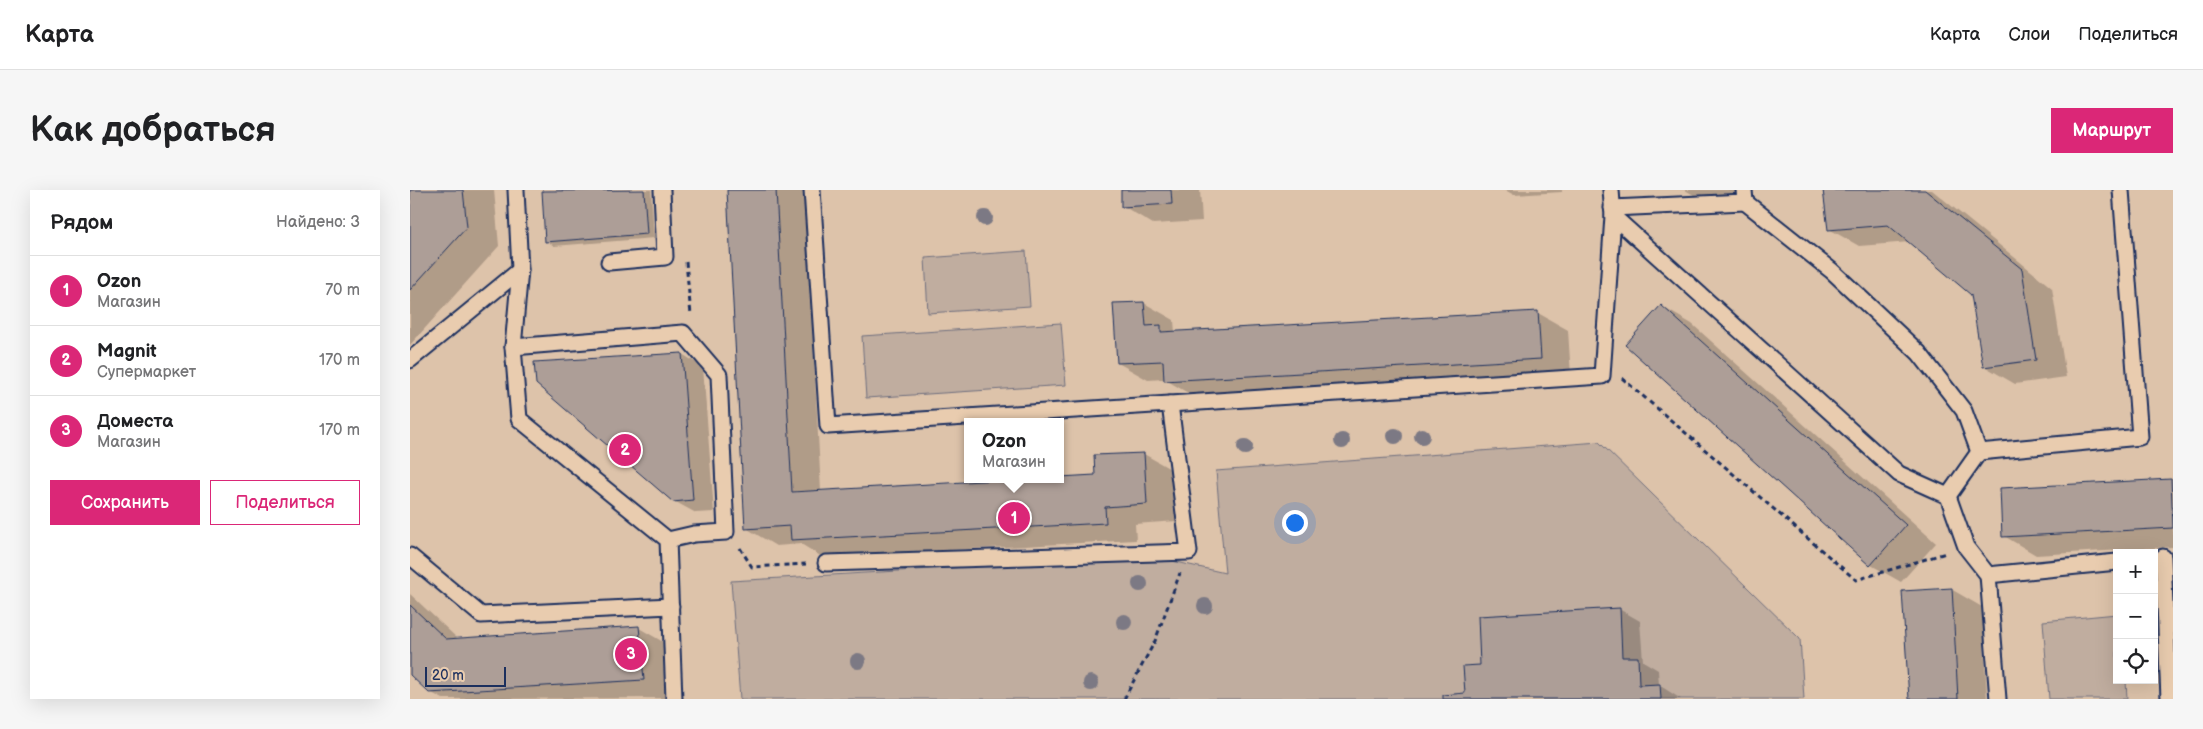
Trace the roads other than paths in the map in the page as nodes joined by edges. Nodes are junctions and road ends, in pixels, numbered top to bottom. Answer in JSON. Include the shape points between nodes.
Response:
{"nodes":[{"id":1,"x":516,"y":190,"type":"edge"},
{"id":2,"x":662,"y":190,"type":"edge"},
{"id":3,"x":812,"y":190,"type":"edge"},
{"id":4,"x":1611,"y":190,"type":"edge"},
{"id":5,"x":2121,"y":190,"type":"edge"},
{"id":6,"x":1744,"y":196,"type":"edge"},
{"id":7,"x":1612,"y":212,"type":"junction"},
{"id":8,"x":609,"y":262,"type":"dead end"},
{"id":9,"x":520,"y":270,"type":"junction"},
{"id":10,"x":513,"y":347,"type":"junction"},
{"id":11,"x":410,"y":360,"type":"edge"},
{"id":12,"x":1170,"y":404,"type":"junction"},
{"id":13,"x":1979,"y":452,"type":"junction"},
{"id":14,"x":1948,"y":496,"type":"junction"},
{"id":15,"x":668,"y":540,"type":"junction"},
{"id":16,"x":410,"y":556,"type":"edge"},
{"id":17,"x":2163,"y":557,"type":"edge"},
{"id":18,"x":2113,"y":562,"type":"edge"},
{"id":19,"x":826,"y":563,"type":"road end"},
{"id":20,"x":1988,"y":575,"type":"junction"},
{"id":21,"x":671,"y":606,"type":"junction"},
{"id":22,"x":674,"y":699,"type":"edge"},
{"id":23,"x":1998,"y":699,"type":"edge"},
{"id":24,"x":2169,"y":699,"type":"edge"}],
"edges":[{"from":1,"to":9,"type":"lane"},
{"from":2,"to":8,"type":"lane","via":[[665,257]]},
{"from":3,"to":12,"type":"lane","via":[[828,426]]},
{"from":4,"to":7,"type":"lane"},
{"from":5,"to":13,"type":"lane","via":[[2140,437]]},
{"from":6,"to":7,"type":"lane"},
{"from":6,"to":13,"type":"lane","via":[[1832,271],[1919,353],[1964,411]]},
{"from":7,"to":12,"type":"lane","via":[[1602,376]]},
{"from":7,"to":14,"type":"lane","via":[[1899,474]]},
{"from":9,"to":10,"type":"lane"},
{"from":9,"to":11,"type":"lane"},
{"from":10,"to":15,"type":"lane","via":[[519,419]]},
{"from":10,"to":15,"type":"lane","via":[[683,333],[719,375],[726,532]]},
{"from":12,"to":19,"type":"lane","via":[[1189,552]]},
{"from":13,"to":14,"type":"lane"},
{"from":14,"to":20,"type":"lane","via":[[1966,547]]},
{"from":15,"to":21,"type":"lane"},
{"from":16,"to":21,"type":"lane","via":[[481,615]]},
{"from":17,"to":24,"type":"lane"},
{"from":18,"to":20,"type":"lane"},
{"from":20,"to":23,"type":"lane"},
{"from":21,"to":22,"type":"lane"}]}
